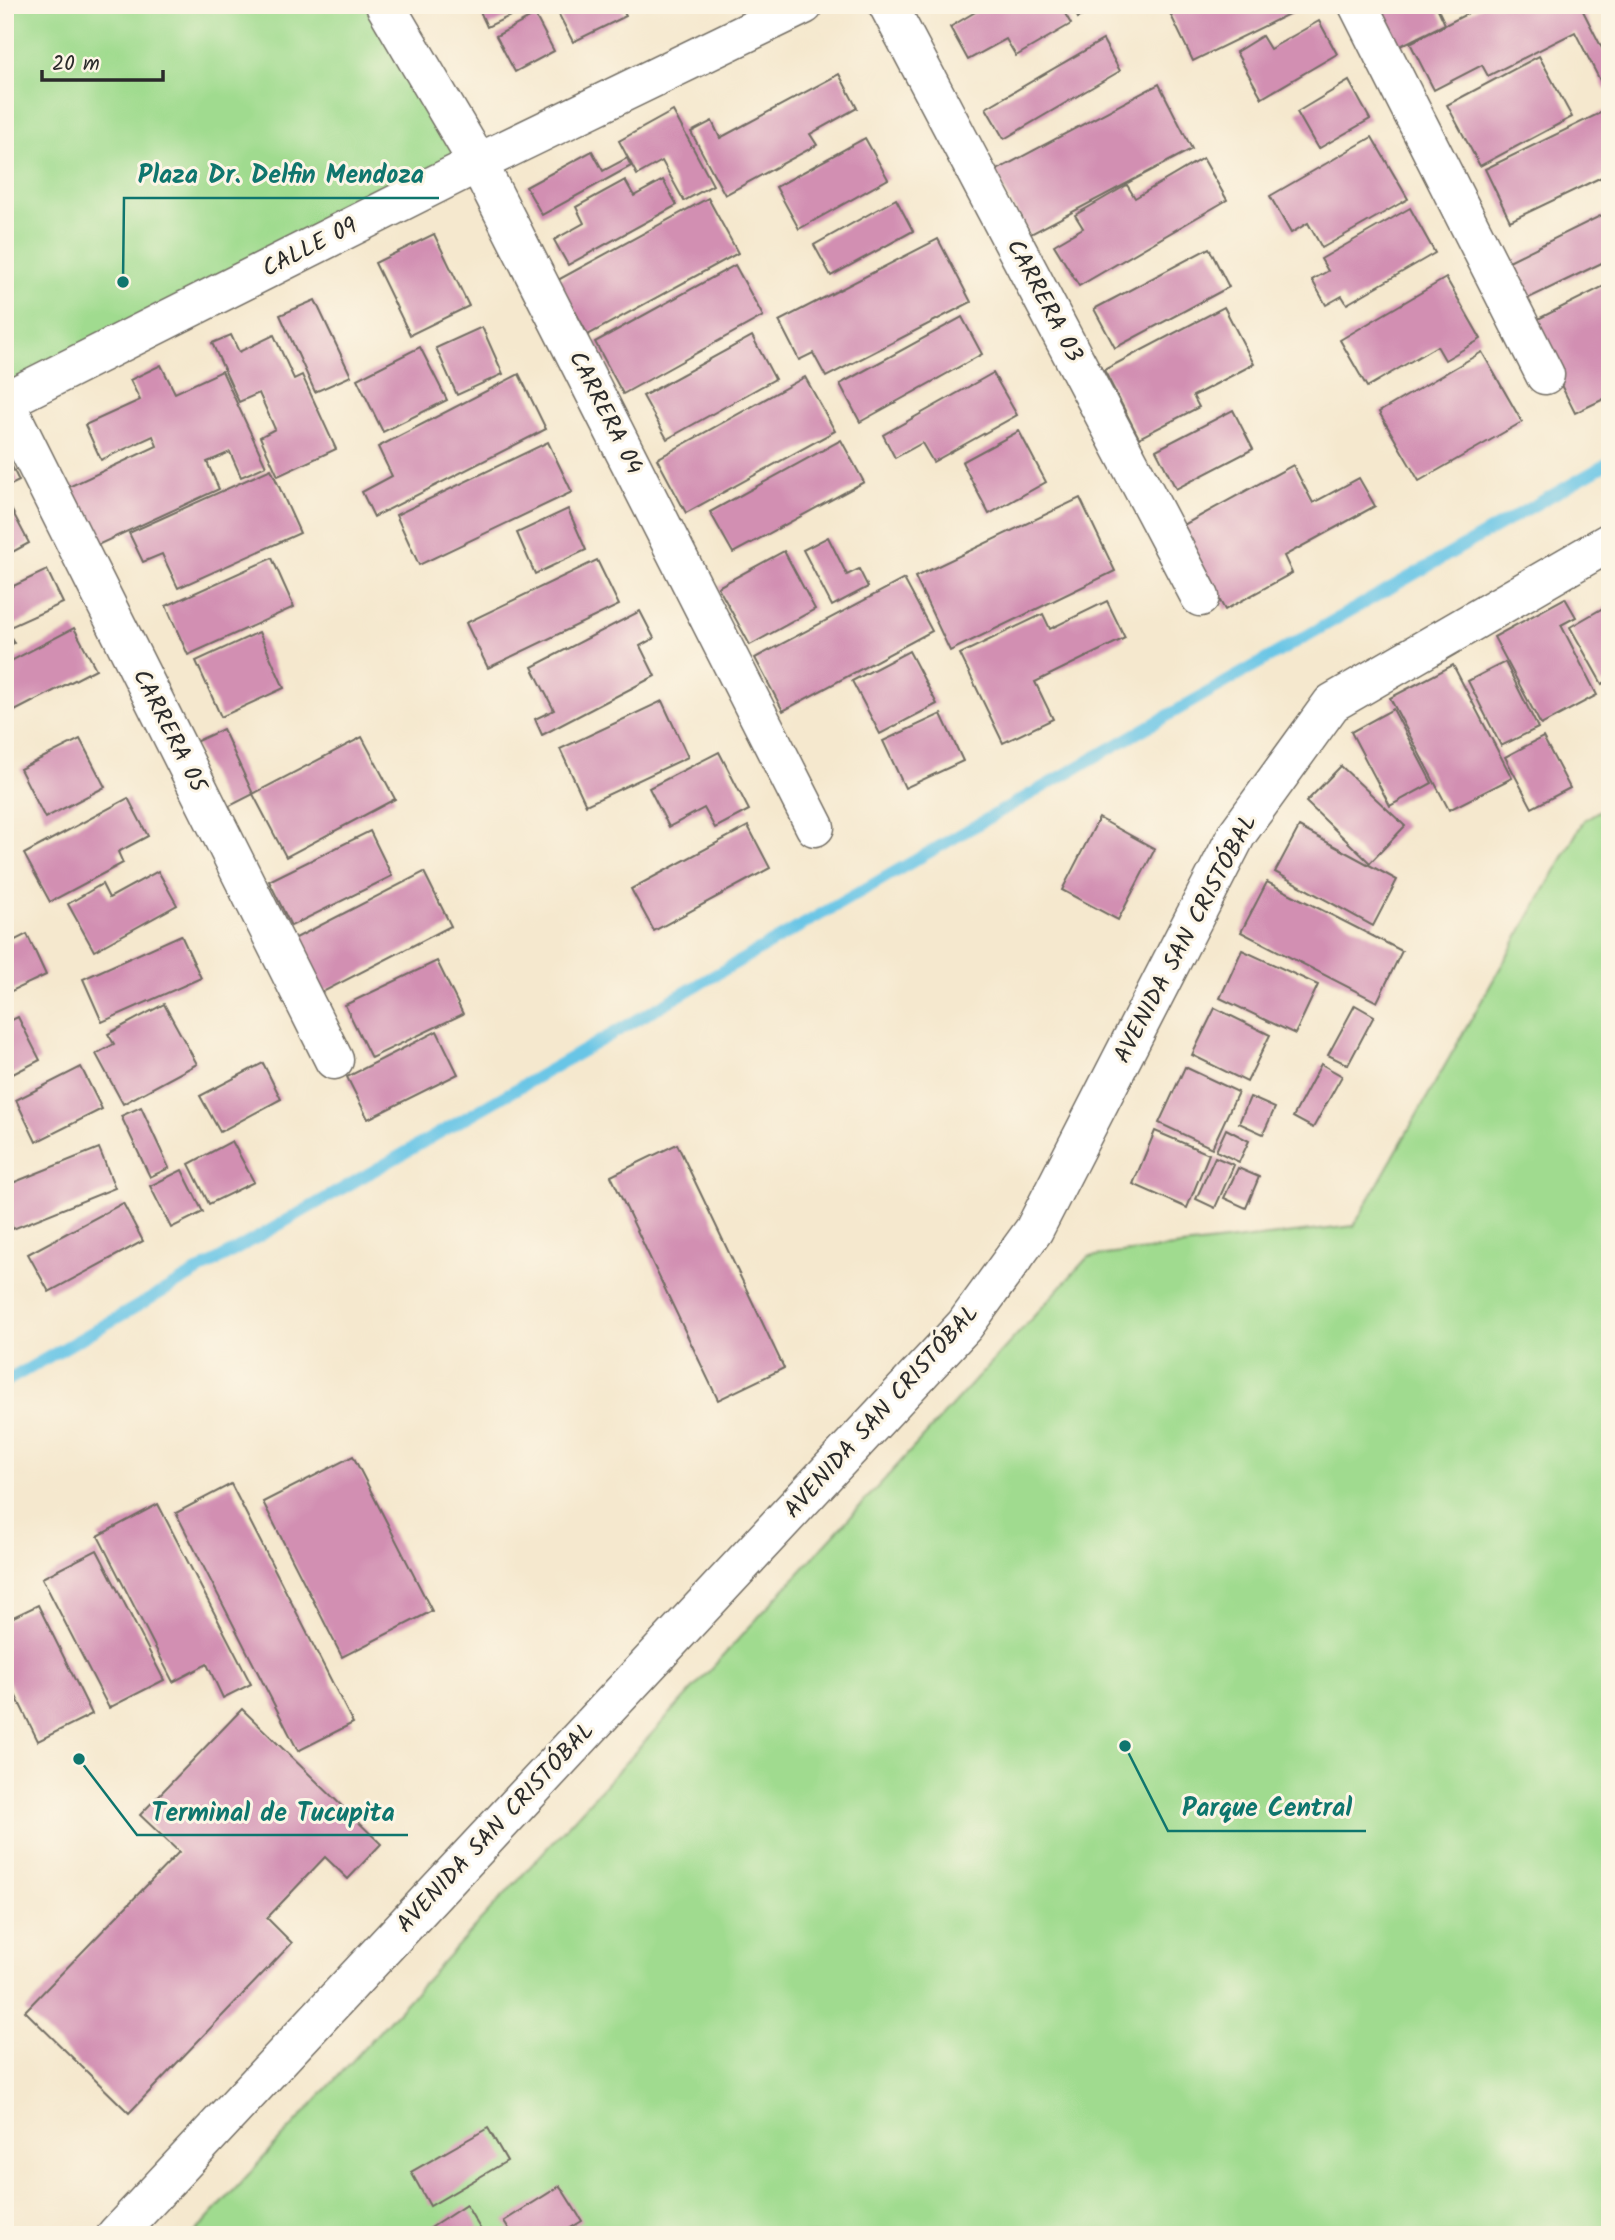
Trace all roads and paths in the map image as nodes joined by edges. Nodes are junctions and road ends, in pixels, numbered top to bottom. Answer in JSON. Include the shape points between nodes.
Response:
{"nodes":[{"id":1,"x":385,"y":5,"type":"edge"},
{"id":2,"x":804,"y":5,"type":"edge"},
{"id":3,"x":888,"y":5,"type":"edge"},
{"id":4,"x":1358,"y":5,"type":"edge"},
{"id":5,"x":478,"y":163,"type":"junction"},
{"id":6,"x":1545,"y":375,"type":"dead end"},
{"id":7,"x":5,"y":401,"type":"edge"},
{"id":8,"x":1610,"y":542,"type":"edge"},
{"id":9,"x":1200,"y":597,"type":"dead end"},
{"id":10,"x":815,"y":827,"type":"dead end"},
{"id":11,"x":334,"y":1059,"type":"dead end"},
{"id":12,"x":116,"y":2235,"type":"edge"}],
"edges":[{"from":1,"to":5,"type":"street","name":"CARRERA 04"},
{"from":2,"to":5,"type":"street","name":"CALLE 09"},
{"from":3,"to":9,"type":"street","name":"CARRERA 03"},
{"from":4,"to":6,"type":"street"},
{"from":5,"to":7,"type":"street","name":"CALLE 09"},
{"from":5,"to":10,"type":"street","name":"CARRERA 04"},
{"from":7,"to":11,"type":"street","name":"CARRERA 05"},
{"from":8,"to":12,"type":"street","name":"AVENIDA SAN CRISTÓBAL","via":[[1332,703],[1237,834],[1034,1230],[965,1325]]}]}
